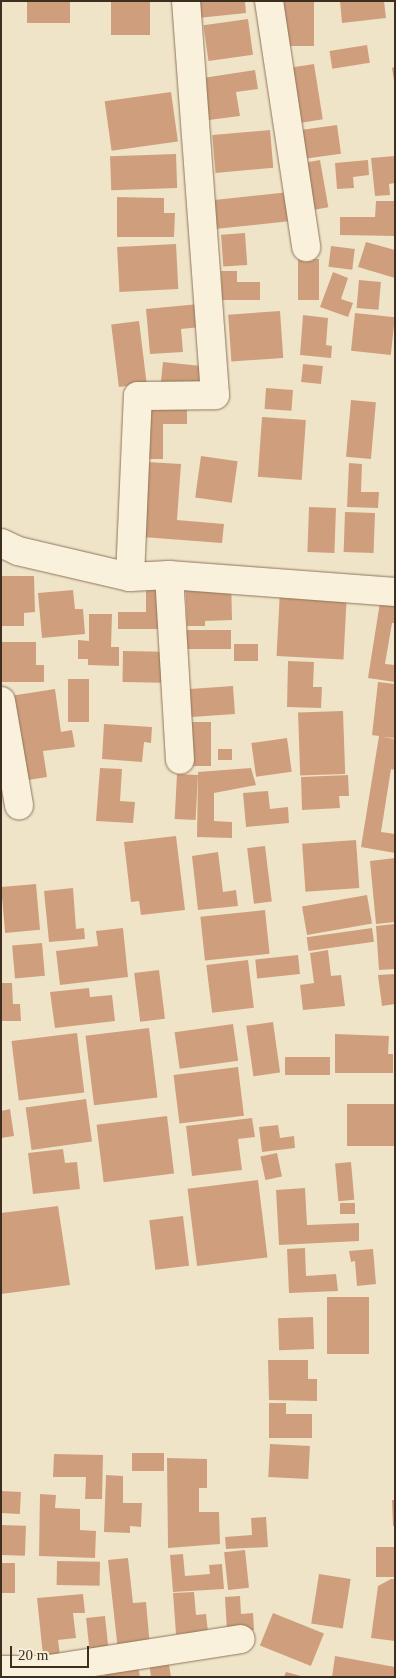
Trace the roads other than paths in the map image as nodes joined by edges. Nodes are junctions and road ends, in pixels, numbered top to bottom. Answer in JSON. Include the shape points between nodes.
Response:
{"nodes":[{"id":1,"x":186,"y":1,"type":"edge"},
{"id":2,"x":269,"y":1,"type":"edge"},
{"id":3,"x":306,"y":247,"type":"dead end"},
{"id":4,"x":1,"y":543,"type":"edge"},
{"id":5,"x":169,"y":575,"type":"junction"},
{"id":6,"x":130,"y":577,"type":"junction"},
{"id":7,"x":395,"y":592,"type":"edge"},
{"id":8,"x":1,"y":701,"type":"edge"},
{"id":9,"x":180,"y":760,"type":"dead end"},
{"id":10,"x":19,"y":805,"type":"dead end"},
{"id":11,"x":241,"y":1639,"type":"dead end"},
{"id":12,"x":1,"y":1670,"type":"edge"}],
"edges":[{"from":1,"to":6,"type":"street","via":[[215,396],[138,396]]},
{"from":2,"to":3,"type":"street"},
{"from":4,"to":6,"type":"street","via":[[18,551]]},
{"from":5,"to":6,"type":"street"},
{"from":5,"to":7,"type":"street"},
{"from":5,"to":9,"type":"street"},
{"from":8,"to":10,"type":"street"},
{"from":11,"to":12,"type":"street","via":[[43,1670]]}]}
